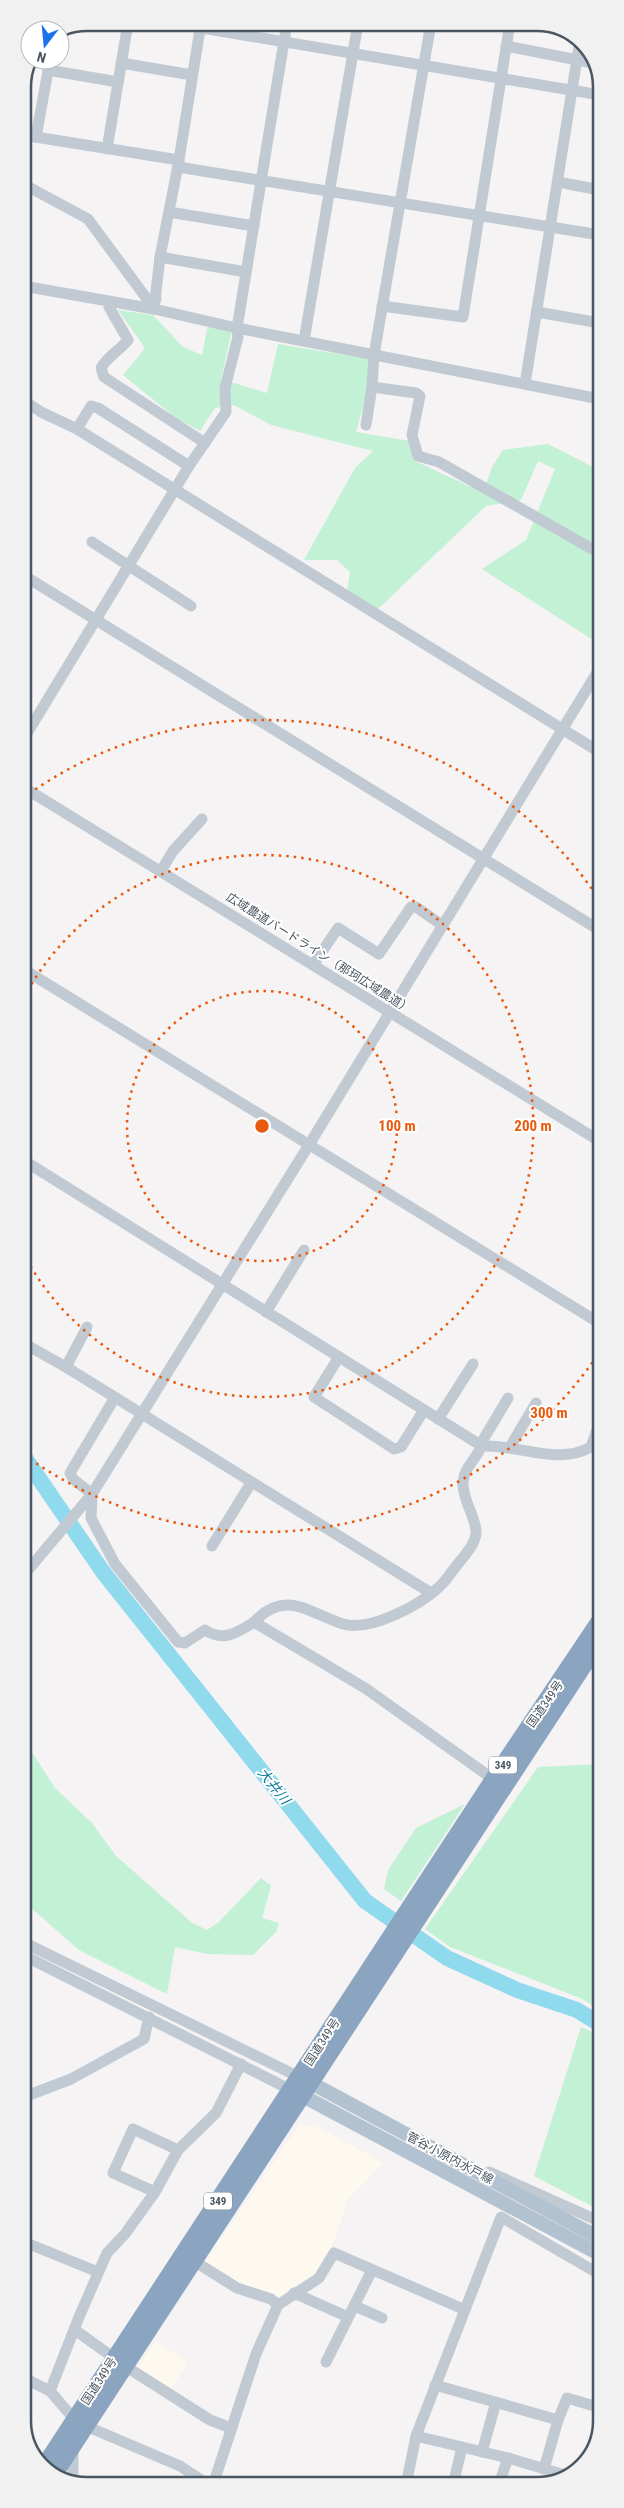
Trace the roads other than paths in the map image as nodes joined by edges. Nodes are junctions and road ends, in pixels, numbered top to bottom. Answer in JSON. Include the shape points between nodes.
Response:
{"nodes":[{"id":1,"x":126,"y":31,"type":"edge"},
{"id":2,"x":200,"y":31,"type":"edge"},
{"id":3,"x":232,"y":31,"type":"edge"},
{"id":4,"x":286,"y":31,"type":"edge"},
{"id":5,"x":357,"y":31,"type":"edge"},
{"id":6,"x":429,"y":31,"type":"edge"},
{"id":7,"x":509,"y":31,"type":"edge"},
{"id":8,"x":284,"y":41,"type":"junction"},
{"id":9,"x":506,"y":46,"type":"junction"},
{"id":10,"x":578,"y":50,"type":"edge"},
{"id":11,"x":353,"y":53,"type":"junction"},
{"id":12,"x":577,"y":60,"type":"junction"},
{"id":13,"x":586,"y":62,"type":"edge"},
{"id":14,"x":121,"y":63,"type":"junction"},
{"id":15,"x":423,"y":65,"type":"junction"},
{"id":16,"x":48,"y":70,"type":"edge"},
{"id":17,"x":69,"y":70,"type":"edge"},
{"id":18,"x":192,"y":75,"type":"junction"},
{"id":19,"x":500,"y":78,"type":"junction"},
{"id":20,"x":118,"y":82,"type":"junction"},
{"id":21,"x":572,"y":90,"type":"junction"},
{"id":22,"x":593,"y":94,"type":"edge"},
{"id":23,"x":31,"y":136,"type":"edge"},
{"id":24,"x":36,"y":137,"type":"junction"},
{"id":25,"x":107,"y":149,"type":"junction"},
{"id":26,"x":178,"y":164,"type":"junction"},
{"id":27,"x":261,"y":181,"type":"junction"},
{"id":28,"x":558,"y":182,"type":"junction"},
{"id":29,"x":31,"y":189,"type":"edge"},
{"id":30,"x":593,"y":189,"type":"edge"},
{"id":31,"x":329,"y":192,"type":"junction"},
{"id":32,"x":400,"y":204,"type":"junction"},
{"id":33,"x":169,"y":212,"type":"junction"},
{"id":34,"x":477,"y":216,"type":"junction"},
{"id":35,"x":254,"y":226,"type":"junction"},
{"id":36,"x":550,"y":227,"type":"junction"},
{"id":37,"x":593,"y":234,"type":"edge"},
{"id":38,"x":160,"y":257,"type":"junction"},
{"id":39,"x":246,"y":272,"type":"junction"},
{"id":40,"x":31,"y":288,"type":"edge"},
{"id":41,"x":110,"y":303,"type":"junction"},
{"id":42,"x":155,"y":304,"type":"junction"},
{"id":43,"x":382,"y":306,"type":"junction"},
{"id":44,"x":537,"y":312,"type":"junction"},
{"id":45,"x":593,"y":322,"type":"edge"},
{"id":46,"x":237,"y":328,"type":"junction"},
{"id":47,"x":304,"y":341,"type":"junction"},
{"id":48,"x":374,"y":355,"type":"junction"},
{"id":49,"x":525,"y":384,"type":"junction"},
{"id":50,"x":372,"y":387,"type":"junction"},
{"id":51,"x":593,"y":398,"type":"edge"},
{"id":52,"x":31,"y":405,"type":"edge"},
{"id":53,"x":366,"y":425,"type":"dead end"},
{"id":54,"x":77,"y":429,"type":"junction"},
{"id":55,"x":205,"y":443,"type":"junction"},
{"id":56,"x":189,"y":466,"type":"junction"},
{"id":57,"x":175,"y":490,"type":"junction"},
{"id":58,"x":92,"y":542,"type":"dead end"},
{"id":59,"x":593,"y":550,"type":"edge"},
{"id":60,"x":129,"y":567,"type":"junction"},
{"id":61,"x":31,"y":580,"type":"edge"},
{"id":62,"x":191,"y":606,"type":"dead end"},
{"id":63,"x":96,"y":620,"type":"junction"},
{"id":64,"x":593,"y":679,"type":"edge"},
{"id":65,"x":31,"y":727,"type":"edge"},
{"id":66,"x":562,"y":729,"type":"junction"},
{"id":67,"x":593,"y":748,"type":"edge"},
{"id":68,"x":31,"y":792,"type":"edge"},
{"id":69,"x":202,"y":819,"type":"dead end"},
{"id":70,"x":483,"y":859,"type":"junction"},
{"id":71,"x":161,"y":872,"type":"junction"},
{"id":72,"x":442,"y":925,"type":"junction"},
{"id":73,"x":593,"y":926,"type":"edge"},
{"id":74,"x":313,"y":965,"type":"junction"},
{"id":75,"x":31,"y":974,"type":"edge"},
{"id":76,"x":389,"y":1012,"type":"junction"},
{"id":77,"x":593,"y":1137,"type":"edge"},
{"id":78,"x":310,"y":1143,"type":"junction"},
{"id":79,"x":31,"y":1165,"type":"edge"},
{"id":80,"x":304,"y":1250,"type":"dead end"},
{"id":81,"x":223,"y":1285,"type":"junction"},
{"id":82,"x":266,"y":1312,"type":"junction"},
{"id":83,"x":593,"y":1319,"type":"edge"},
{"id":84,"x":87,"y":1327,"type":"dead end"},
{"id":85,"x":31,"y":1347,"type":"edge"},
{"id":86,"x":339,"y":1357,"type":"junction"},
{"id":87,"x":472,"y":1364,"type":"dead end"},
{"id":88,"x":66,"y":1367,"type":"junction"},
{"id":89,"x":508,"y":1398,"type":"dead end"},
{"id":90,"x":114,"y":1399,"type":"junction"},
{"id":91,"x":536,"y":1404,"type":"dead end"},
{"id":92,"x":424,"y":1410,"type":"junction"},
{"id":93,"x":141,"y":1414,"type":"junction"},
{"id":94,"x":438,"y":1419,"type":"junction"},
{"id":95,"x":593,"y":1439,"type":"edge"},
{"id":96,"x":482,"y":1446,"type":"junction"},
{"id":97,"x":510,"y":1447,"type":"junction"},
{"id":98,"x":251,"y":1483,"type":"junction"},
{"id":99,"x":92,"y":1494,"type":"junction"},
{"id":100,"x":212,"y":1546,"type":"dead end"},
{"id":101,"x":31,"y":1567,"type":"edge"},
{"id":102,"x":431,"y":1593,"type":"junction"},
{"id":103,"x":254,"y":1622,"type":"junction"},
{"id":104,"x":593,"y":1630,"type":"edge"},
{"id":105,"x":593,"y":1652,"type":"edge"},
{"id":106,"x":493,"y":1779,"type":"junction"},
{"id":107,"x":412,"y":1917,"type":"junction"},
{"id":108,"x":31,"y":1946,"type":"edge"},
{"id":109,"x":31,"y":1958,"type":"edge"},
{"id":110,"x":149,"y":2017,"type":"junction"},
{"id":111,"x":240,"y":2064,"type":"junction"},
{"id":112,"x":301,"y":2087,"type":"junction"},
{"id":113,"x":31,"y":2094,"type":"edge"},
{"id":114,"x":178,"y":2150,"type":"junction"},
{"id":115,"x":461,"y":2164,"type":"junction"},
{"id":116,"x":155,"y":2192,"type":"junction"},
{"id":117,"x":493,"y":2197,"type":"junction"},
{"id":118,"x":501,"y":2217,"type":"junction"},
{"id":119,"x":593,"y":2218,"type":"edge"},
{"id":120,"x":593,"y":2235,"type":"edge"},
{"id":121,"x":31,"y":2245,"type":"edge"},
{"id":122,"x":593,"y":2251,"type":"edge"},
{"id":123,"x":194,"y":2261,"type":"junction"},
{"id":124,"x":372,"y":2270,"type":"junction"},
{"id":125,"x":593,"y":2270,"type":"edge"},
{"id":126,"x":98,"y":2272,"type":"junction"},
{"id":127,"x":294,"y":2293,"type":"junction"},
{"id":128,"x":278,"y":2305,"type":"junction"},
{"id":129,"x":354,"y":2306,"type":"junction"},
{"id":130,"x":463,"y":2309,"type":"junction"},
{"id":131,"x":348,"y":2317,"type":"junction"},
{"id":132,"x":382,"y":2318,"type":"dead end"},
{"id":133,"x":75,"y":2330,"type":"junction"},
{"id":134,"x":119,"y":2362,"type":"junction"},
{"id":135,"x":326,"y":2362,"type":"dead end"},
{"id":136,"x":31,"y":2382,"type":"edge"},
{"id":137,"x":435,"y":2385,"type":"junction"},
{"id":138,"x":50,"y":2391,"type":"junction"},
{"id":139,"x":496,"y":2402,"type":"junction"},
{"id":140,"x":593,"y":2405,"type":"edge"},
{"id":141,"x":558,"y":2420,"type":"junction"},
{"id":142,"x":80,"y":2423,"type":"junction"},
{"id":143,"x":231,"y":2428,"type":"junction"},
{"id":144,"x":416,"y":2436,"type":"junction"},
{"id":145,"x":73,"y":2445,"type":"junction"},
{"id":146,"x":462,"y":2447,"type":"junction"},
{"id":147,"x":482,"y":2452,"type":"junction"},
{"id":148,"x":508,"y":2458,"type":"junction"},
{"id":149,"x":48,"y":2461,"type":"edge"},
{"id":150,"x":58,"y":2469,"type":"edge"},
{"id":151,"x":544,"y":2469,"type":"junction"},
{"id":152,"x":557,"y":2473,"type":"edge"},
{"id":153,"x":72,"y":2474,"type":"edge"},
{"id":154,"x":198,"y":2477,"type":"edge"},
{"id":155,"x":214,"y":2477,"type":"edge"},
{"id":156,"x":408,"y":2477,"type":"edge"},
{"id":157,"x":456,"y":2477,"type":"edge"},
{"id":158,"x":501,"y":2477,"type":"edge"}],
"edges":[{"from":1,"to":14,"type":"street"},
{"from":2,"to":18,"type":"street"},
{"from":3,"to":8,"type":"street"},
{"from":4,"to":8,"type":"street"},
{"from":5,"to":11,"type":"street"},
{"from":6,"to":15,"type":"street"},
{"from":7,"to":9,"type":"street"},
{"from":8,"to":11,"type":"street"},
{"from":8,"to":27,"type":"street"},
{"from":9,"to":12,"type":"street"},
{"from":9,"to":19,"type":"street"},
{"from":10,"to":12,"type":"street"},
{"from":11,"to":15,"type":"street"},
{"from":11,"to":31,"type":"street"},
{"from":12,"to":13,"type":"street"},
{"from":12,"to":21,"type":"street"},
{"from":14,"to":18,"type":"street"},
{"from":14,"to":20,"type":"street"},
{"from":15,"to":19,"type":"street"},
{"from":15,"to":32,"type":"street"},
{"from":16,"to":24,"type":"street"},
{"from":17,"to":20,"type":"street"},
{"from":18,"to":26,"type":"street"},
{"from":19,"to":21,"type":"street"},
{"from":19,"to":34,"type":"street"},
{"from":20,"to":25,"type":"street"},
{"from":21,"to":22,"type":"street"},
{"from":21,"to":28,"type":"street"},
{"from":23,"to":24,"type":"street"},
{"from":24,"to":25,"type":"street"},
{"from":25,"to":26,"type":"street"},
{"from":26,"to":27,"type":"street"},
{"from":26,"to":33,"type":"street"},
{"from":27,"to":31,"type":"street"},
{"from":27,"to":35,"type":"street"},
{"from":28,"to":30,"type":"street"},
{"from":28,"to":36,"type":"street"},
{"from":29,"to":42,"type":"street","via":[[88,219],[147,298]]},
{"from":31,"to":32,"type":"street"},
{"from":31,"to":47,"type":"street"},
{"from":32,"to":34,"type":"street"},
{"from":32,"to":43,"type":"street"},
{"from":33,"to":35,"type":"street"},
{"from":33,"to":38,"type":"street"},
{"from":34,"to":36,"type":"street"},
{"from":34,"to":43,"type":"street","via":[[462,317]]},
{"from":35,"to":39,"type":"street"},
{"from":36,"to":37,"type":"street"},
{"from":36,"to":44,"type":"street"},
{"from":38,"to":39,"type":"street"},
{"from":38,"to":42,"type":"street"},
{"from":39,"to":46,"type":"street"},
{"from":40,"to":41,"type":"street"},
{"from":41,"to":42,"type":"street"},
{"from":41,"to":55,"type":"street","via":[[128,340],[121,349],[106,358],[100,368],[104,377]]},
{"from":42,"to":46,"type":"street"},
{"from":43,"to":48,"type":"street"},
{"from":44,"to":45,"type":"street"},
{"from":44,"to":49,"type":"street"},
{"from":46,"to":47,"type":"street"},
{"from":46,"to":55,"type":"street","via":[[238,337],[225,388],[226,412]]},
{"from":47,"to":48,"type":"street"},
{"from":48,"to":49,"type":"street"},
{"from":48,"to":50,"type":"street"},
{"from":49,"to":51,"type":"street"},
{"from":50,"to":53,"type":"street"},
{"from":50,"to":59,"type":"street","via":[[420,396],[412,435],[418,456],[439,462]]},
{"from":52,"to":54,"type":"street"},
{"from":54,"to":56,"type":"street","via":[[90,406],[98,408]]},
{"from":54,"to":57,"type":"street"},
{"from":55,"to":56,"type":"street"},
{"from":56,"to":57,"type":"street"},
{"from":57,"to":60,"type":"street"},
{"from":57,"to":66,"type":"street"},
{"from":58,"to":60,"type":"street","via":[[125,561]]},
{"from":60,"to":62,"type":"street"},
{"from":60,"to":63,"type":"street"},
{"from":61,"to":63,"type":"street"},
{"from":63,"to":65,"type":"street"},
{"from":63,"to":70,"type":"street"},
{"from":64,"to":66,"type":"street"},
{"from":66,"to":67,"type":"street"},
{"from":66,"to":70,"type":"street"},
{"from":68,"to":71,"type":"street","name":"広域農道バードライン（那珂広域農道）"},
{"from":69,"to":71,"type":"street","via":[[173,851]]},
{"from":70,"to":72,"type":"street"},
{"from":70,"to":73,"type":"street"},
{"from":71,"to":74,"type":"street","name":"広域農道バードライン（那珂広域農道）"},
{"from":72,"to":74,"type":"street","via":[[416,907],[411,907],[379,954],[338,928]]},
{"from":72,"to":76,"type":"street"},
{"from":74,"to":76,"type":"street","name":"広域農道バードライン（那珂広域農道）"},
{"from":75,"to":78,"type":"street"},
{"from":76,"to":77,"type":"street","name":"広域農道バードライン（那珂広域農道）"},
{"from":76,"to":78,"type":"street"},
{"from":78,"to":81,"type":"street"},
{"from":78,"to":83,"type":"street"},
{"from":79,"to":81,"type":"street"},
{"from":80,"to":82,"type":"street"},
{"from":81,"to":82,"type":"street"},
{"from":81,"to":93,"type":"street"},
{"from":82,"to":86,"type":"street"},
{"from":84,"to":88,"type":"street"},
{"from":85,"to":88,"type":"street"},
{"from":86,"to":92,"type":"street"},
{"from":86,"to":92,"type":"street","via":[[314,1397],[394,1449],[401,1447]]},
{"from":87,"to":94,"type":"street"},
{"from":88,"to":90,"type":"street"},
{"from":89,"to":96,"type":"street"},
{"from":90,"to":93,"type":"street"},
{"from":90,"to":99,"type":"street","via":[[70,1473]]},
{"from":91,"to":97,"type":"street"},
{"from":92,"to":94,"type":"street"},
{"from":93,"to":98,"type":"street"},
{"from":93,"to":99,"type":"street"},
{"from":94,"to":96,"type":"street"},
{"from":95,"to":97,"type":"street","via":[[590,1447],[579,1454],[556,1455]]},
{"from":96,"to":97,"type":"street"},
{"from":96,"to":102,"type":"street","via":[[467,1466],[462,1484],[476,1531],[470,1548],[441,1586]]},
{"from":98,"to":100,"type":"street"},
{"from":98,"to":102,"type":"street"},
{"from":99,"to":101,"type":"street"},
{"from":99,"to":103,"type":"street","via":[[91,1518],[115,1564],[178,1642],[185,1642],[205,1630],[214,1636],[226,1637]]},
{"from":102,"to":103,"type":"street","via":[[371,1625],[345,1625],[291,1604],[261,1614]]},
{"from":103,"to":106,"type":"street","via":[[365,1688]]},
{"from":104,"to":106,"type":"highway","name":"国道349号","number":"349"},
{"from":105,"to":107,"type":"highway","name":"国道349号","number":"349"},
{"from":106,"to":107,"type":"highway","name":"国道349号","number":"349"},
{"from":107,"to":112,"type":"highway","name":"国道349号","number":"349"},
{"from":108,"to":112,"type":"street"},
{"from":109,"to":110,"type":"street"},
{"from":110,"to":111,"type":"street"},
{"from":110,"to":113,"type":"street","via":[[144,2039],[71,2080]]},
{"from":111,"to":112,"type":"street"},
{"from":111,"to":114,"type":"street","via":[[216,2113]]},
{"from":112,"to":115,"type":"main road","name":"菅谷小原内水戸線"},
{"from":112,"to":117,"type":"main road","name":"菅谷小原内水戸線"},
{"from":112,"to":123,"type":"highway","name":"国道349号","number":"349"},
{"from":112,"to":134,"type":"highway","name":"国道349号","number":"349"},
{"from":114,"to":116,"type":"street"},
{"from":114,"to":116,"type":"street","via":[[133,2129],[113,2173]]},
{"from":115,"to":119,"type":"street","via":[[484,2170]]},
{"from":115,"to":120,"type":"main road","name":"菅谷小原内水戸線"},
{"from":116,"to":126,"type":"street","via":[[107,2253]]},
{"from":117,"to":118,"type":"street","via":[[494,2208]]},
{"from":117,"to":122,"type":"main road","name":"菅谷小原内水戸線"},
{"from":118,"to":125,"type":"street"},
{"from":118,"to":130,"type":"street"},
{"from":121,"to":126,"type":"street"},
{"from":123,"to":128,"type":"street","via":[[237,2288],[271,2299]]},
{"from":123,"to":134,"type":"highway","name":"国道349号","number":"349"},
{"from":124,"to":127,"type":"street","via":[[334,2253],[319,2278]]},
{"from":124,"to":129,"type":"street"},
{"from":124,"to":130,"type":"street"},
{"from":126,"to":133,"type":"street"},
{"from":127,"to":128,"type":"street"},
{"from":127,"to":131,"type":"street"},
{"from":128,"to":143,"type":"street","via":[[256,2354]]},
{"from":129,"to":131,"type":"street"},
{"from":129,"to":132,"type":"street"},
{"from":130,"to":137,"type":"street"},
{"from":131,"to":135,"type":"street"},
{"from":133,"to":134,"type":"street"},
{"from":133,"to":138,"type":"street"},
{"from":134,"to":142,"type":"highway","name":"国道349号","number":"349"},
{"from":134,"to":143,"type":"street","via":[[202,2415]]},
{"from":136,"to":138,"type":"street"},
{"from":137,"to":139,"type":"street"},
{"from":137,"to":144,"type":"street"},
{"from":138,"to":142,"type":"street"},
{"from":139,"to":141,"type":"street"},
{"from":139,"to":147,"type":"street"},
{"from":140,"to":141,"type":"street","via":[[567,2398]]},
{"from":141,"to":151,"type":"street"},
{"from":142,"to":145,"type":"highway","name":"国道349号","number":"349"},
{"from":142,"to":149,"type":"highway","name":"国道349号","number":"349"},
{"from":142,"to":154,"type":"street","via":[[180,2466]]},
{"from":143,"to":155,"type":"street"},
{"from":144,"to":146,"type":"street"},
{"from":144,"to":156,"type":"street"},
{"from":145,"to":150,"type":"highway","name":"国道349号","number":"349"},
{"from":145,"to":153,"type":"street"},
{"from":146,"to":147,"type":"street"},
{"from":146,"to":157,"type":"street"},
{"from":147,"to":148,"type":"street"},
{"from":148,"to":151,"type":"street"},
{"from":148,"to":158,"type":"street"},
{"from":151,"to":152,"type":"street"}]}
